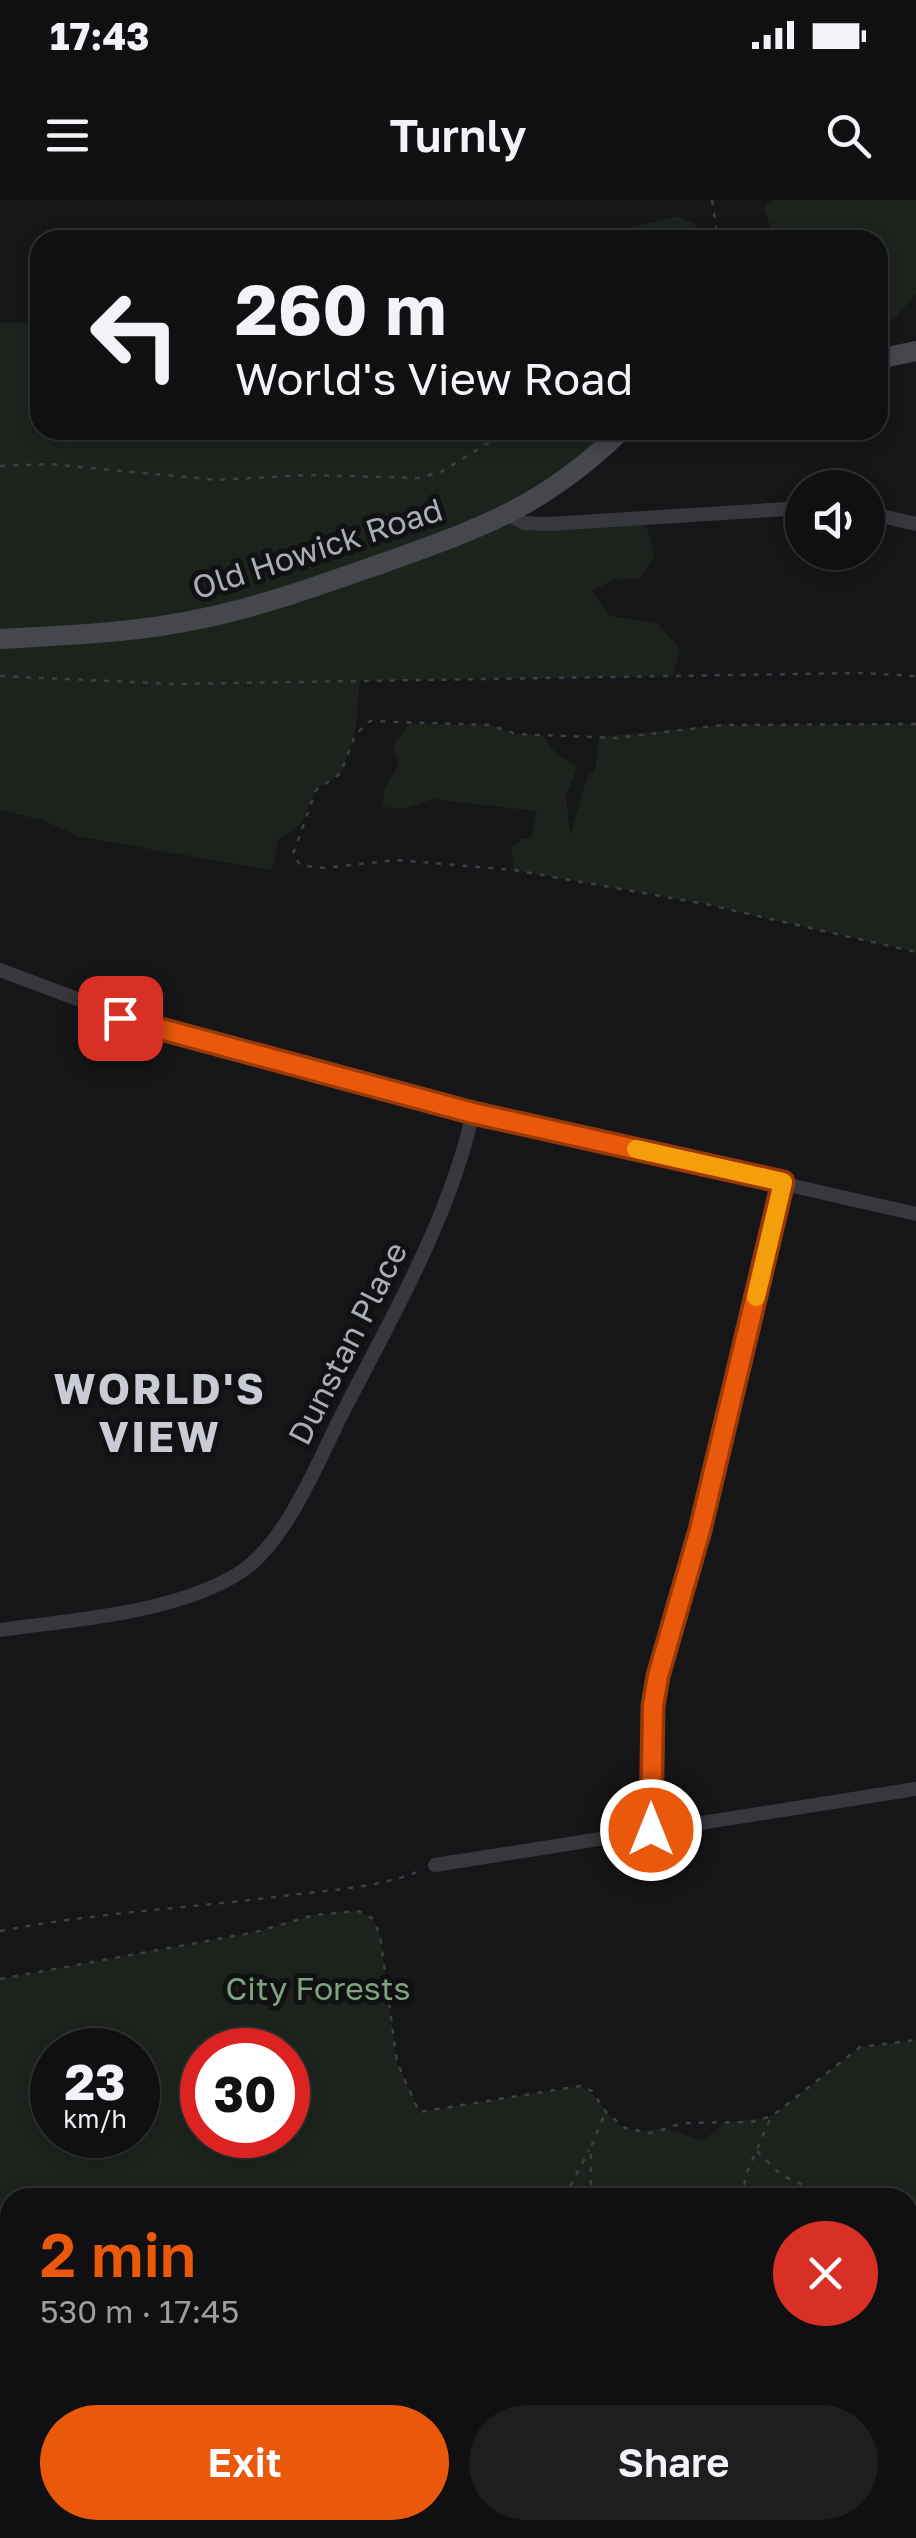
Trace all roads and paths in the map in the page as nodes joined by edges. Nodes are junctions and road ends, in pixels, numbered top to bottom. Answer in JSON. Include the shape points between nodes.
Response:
{"nodes":[{"id":1,"x":712,"y":200,"type":"edge"},
{"id":2,"x":716,"y":230,"type":"edge"},
{"id":3,"x":916,"y":350,"type":"edge"},
{"id":4,"x":888,"y":357,"type":"edge"},
{"id":5,"x":493,"y":440,"type":"edge"},
{"id":6,"x":611,"y":440,"type":"edge"},
{"id":7,"x":0,"y":466,"type":"edge"},
{"id":8,"x":785,"y":509,"type":"edge"},
{"id":9,"x":511,"y":516,"type":"junction"},
{"id":10,"x":885,"y":517,"type":"edge"},
{"id":11,"x":916,"y":524,"type":"edge"},
{"id":12,"x":0,"y":639,"type":"edge"},
{"id":13,"x":0,"y":676,"type":"edge"},
{"id":14,"x":916,"y":676,"type":"edge"},
{"id":15,"x":916,"y":724,"type":"edge"},
{"id":16,"x":916,"y":952,"type":"edge"},
{"id":17,"x":0,"y":970,"type":"edge"},
{"id":18,"x":473,"y":1113,"type":"junction"},
{"id":19,"x":783,"y":1182,"type":"junction"},
{"id":20,"x":916,"y":1214,"type":"edge"},
{"id":21,"x":0,"y":1630,"type":"edge"},
{"id":22,"x":916,"y":1789,"type":"edge"},
{"id":23,"x":651,"y":1830,"type":"junction"},
{"id":24,"x":435,"y":1865,"type":"joint"},
{"id":25,"x":0,"y":1931,"type":"edge"},
{"id":26,"x":0,"y":1979,"type":"edge"},
{"id":27,"x":916,"y":2040,"type":"edge"},
{"id":28,"x":606,"y":2112,"type":"junction"},
{"id":29,"x":772,"y":2116,"type":"junction"},
{"id":30,"x":591,"y":2147,"type":"junction"},
{"id":31,"x":757,"y":2152,"type":"junction"},
{"id":32,"x":569,"y":2188,"type":"edge"},
{"id":33,"x":591,"y":2188,"type":"edge"},
{"id":34,"x":744,"y":2188,"type":"edge"},
{"id":35,"x":809,"y":2188,"type":"edge"}],
"edges":[{"from":1,"to":2,"type":"path"},
{"from":3,"to":4,"type":"main road"},
{"from":5,"to":7,"type":"path","via":[[441,472],[418,478],[217,480],[50,464]]},
{"from":6,"to":9,"type":"main road","name":"Old Howick Road"},
{"from":8,"to":9,"type":"street","via":[[548,524]]},
{"from":9,"to":12,"type":"main road","name":"Old Howick Road","via":[[312,588],[203,619]]},
{"from":10,"to":11,"type":"street"},
{"from":13,"to":14,"type":"path","via":[[174,684]]},
{"from":15,"to":16,"type":"path","via":[[722,725],[616,738],[516,734],[490,724],[370,722],[356,735],[340,773],[316,790],[293,854],[300,864],[324,868],[396,860],[582,880]]},
{"from":17,"to":18,"type":"street","via":[[171,1034]]},
{"from":18,"to":19,"type":"street"},
{"from":18,"to":21,"type":"street","name":"Dunstan Place","via":[[463,1156],[400,1304],[296,1504],[252,1563],[173,1599]]},
{"from":19,"to":20,"type":"street"},
{"from":19,"to":23,"type":"street","via":[[658,1676]]},
{"from":22,"to":23,"type":"street"},
{"from":23,"to":24,"type":"street"},
{"from":24,"to":25,"type":"path","via":[[366,1886],[100,1913]]},
{"from":26,"to":28,"type":"path","via":[[358,1911],[372,1918],[380,1935],[397,2062],[419,2112],[580,2086]]},
{"from":27,"to":29,"type":"path","via":[[860,2047]]},
{"from":28,"to":29,"type":"path","via":[[625,2128],[651,2133],[684,2122]]},
{"from":28,"to":30,"type":"path"},
{"from":29,"to":31,"type":"path"},
{"from":30,"to":32,"type":"path"},
{"from":30,"to":33,"type":"path"},
{"from":31,"to":34,"type":"path"},
{"from":31,"to":35,"type":"path","via":[[781,2175]]}]}
